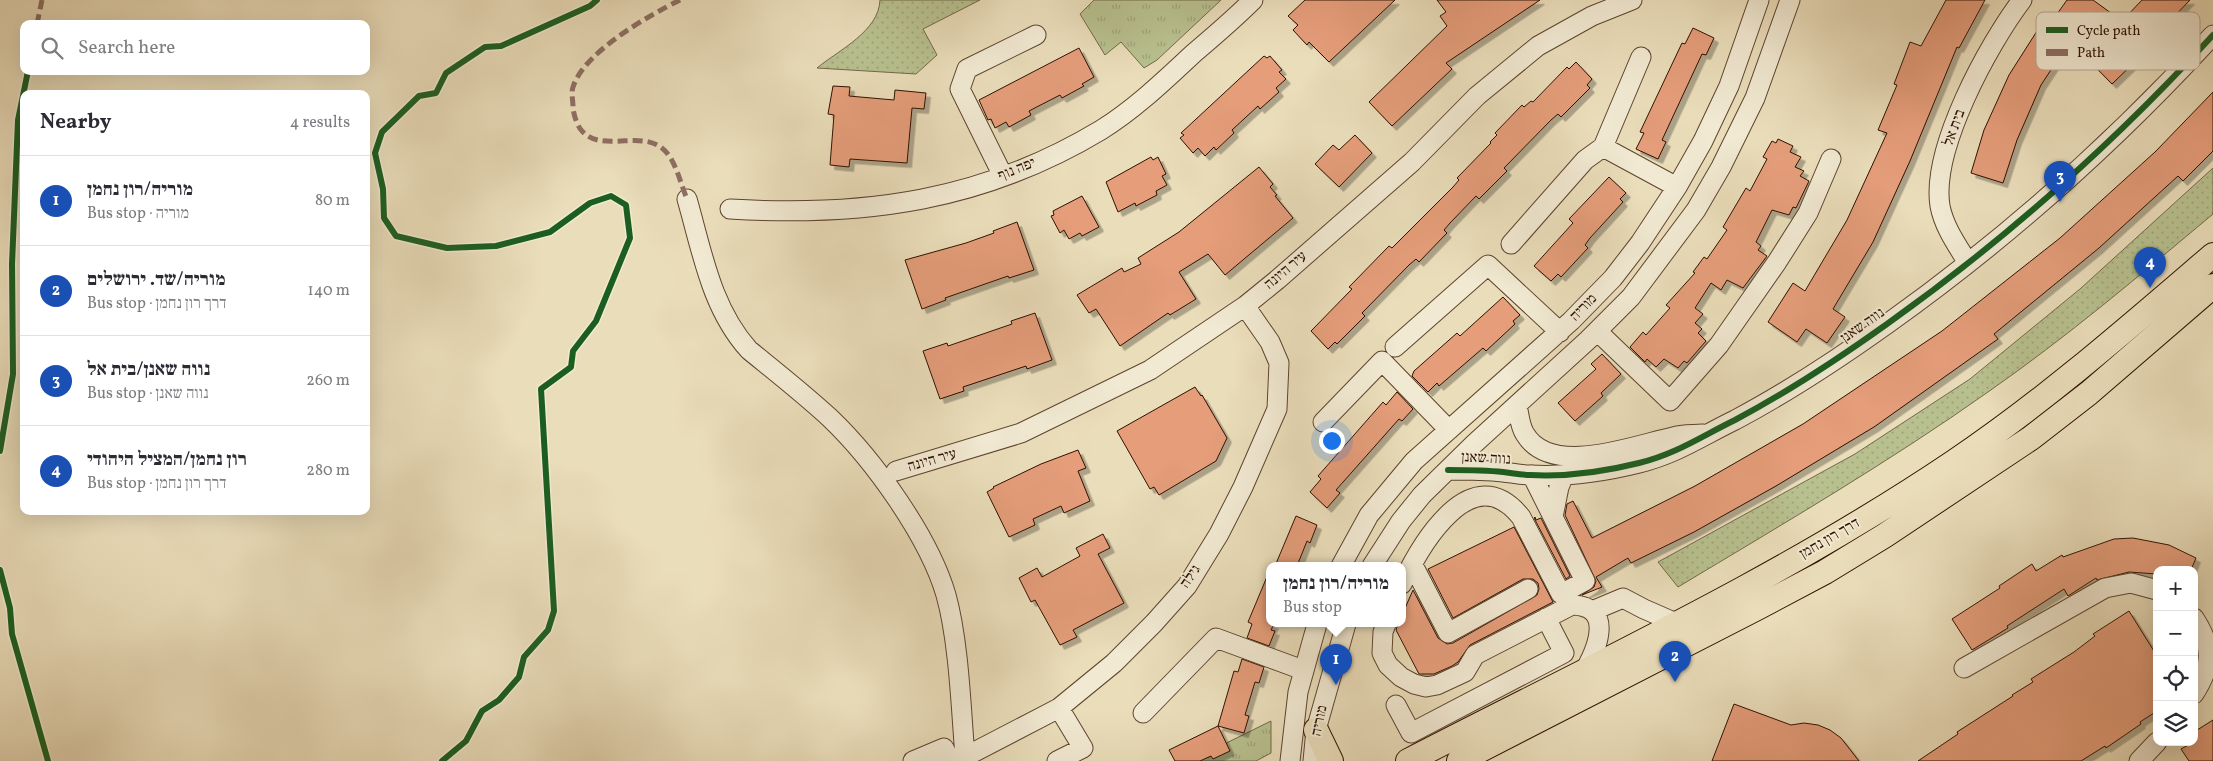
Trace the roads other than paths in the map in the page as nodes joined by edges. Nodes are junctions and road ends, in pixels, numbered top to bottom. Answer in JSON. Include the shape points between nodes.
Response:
{"nodes":[{"id":1,"x":1253,"y":0,"type":"edge"},
{"id":2,"x":1632,"y":0,"type":"edge"},
{"id":3,"x":1759,"y":0,"type":"edge"},
{"id":4,"x":1790,"y":0,"type":"edge"},
{"id":5,"x":2022,"y":0,"type":"edge"},
{"id":6,"x":1588,"y":8,"type":"edge"},
{"id":7,"x":2213,"y":34,"type":"edge"},
{"id":8,"x":1036,"y":35,"type":"dead end"},
{"id":9,"x":2200,"y":49,"type":"edge"},
{"id":10,"x":1641,"y":57,"type":"dead end"},
{"id":11,"x":2181,"y":70,"type":"edge"},
{"id":12,"x":1602,"y":147,"type":"junction"},
{"id":13,"x":1831,"y":160,"type":"dead end"},
{"id":14,"x":1003,"y":176,"type":"junction"},
{"id":15,"x":1677,"y":187,"type":"junction"},
{"id":16,"x":687,"y":199,"type":"dead end"},
{"id":17,"x":730,"y":209,"type":"dead end"},
{"id":18,"x":1511,"y":244,"type":"dead end"},
{"id":19,"x":2213,"y":255,"type":"edge"},
{"id":20,"x":1968,"y":263,"type":"junction"},
{"id":21,"x":2213,"y":286,"type":"edge"},
{"id":22,"x":1244,"y":306,"type":"junction"},
{"id":23,"x":1597,"y":331,"type":"junction"},
{"id":24,"x":1560,"y":332,"type":"junction"},
{"id":25,"x":1395,"y":347,"type":"dead end"},
{"id":26,"x":1517,"y":405,"type":"junction"},
{"id":27,"x":1324,"y":422,"type":"dead end"},
{"id":28,"x":1448,"y":430,"type":"junction"},
{"id":29,"x":1707,"y":434,"type":"junction"},
{"id":30,"x":1448,"y":470,"type":"junction"},
{"id":31,"x":896,"y":471,"type":"dead end"},
{"id":32,"x":1532,"y":475,"type":"junction"},
{"id":33,"x":1564,"y":475,"type":"junction"},
{"id":34,"x":1553,"y":517,"type":"junction"},
{"id":35,"x":1343,"y":562,"type":"edge"},
{"id":36,"x":1375,"y":562,"type":"edge"},
{"id":37,"x":1413,"y":565,"type":"junction"},
{"id":38,"x":1406,"y":577,"type":"edge"},
{"id":39,"x":1528,"y":589,"type":"dead end"},
{"id":40,"x":2153,"y":589,"type":"edge"},
{"id":41,"x":1592,"y":611,"type":"junction"},
{"id":42,"x":1546,"y":618,"type":"junction"},
{"id":43,"x":1676,"y":623,"type":"junction"},
{"id":44,"x":2198,"y":624,"type":"edge"},
{"id":45,"x":1316,"y":627,"type":"edge"},
{"id":46,"x":1345,"y":627,"type":"edge"},
{"id":47,"x":1385,"y":627,"type":"edge"},
{"id":48,"x":1964,"y":668,"type":"dead end"},
{"id":49,"x":1303,"y":670,"type":"junction"},
{"id":50,"x":1585,"y":670,"type":"junction"},
{"id":51,"x":2198,"y":686,"type":"edge"},
{"id":52,"x":1396,"y":705,"type":"dead end"},
{"id":53,"x":1059,"y":708,"type":"junction"},
{"id":54,"x":1143,"y":713,"type":"dead end"},
{"id":55,"x":1316,"y":730,"type":"junction"},
{"id":56,"x":2153,"y":746,"type":"edge"},
{"id":57,"x":957,"y":760,"type":"edge"},
{"id":58,"x":913,"y":761,"type":"edge"},
{"id":59,"x":1057,"y":761,"type":"edge"},
{"id":60,"x":1290,"y":761,"type":"edge"},
{"id":61,"x":1313,"y":761,"type":"edge"},
{"id":62,"x":1331,"y":761,"type":"edge"},
{"id":63,"x":1408,"y":761,"type":"edge"},
{"id":64,"x":1459,"y":761,"type":"edge"},
{"id":65,"x":2140,"y":761,"type":"edge"}],
"edges":[{"from":1,"to":14,"type":"street","name":"יפה נוף","via":[[1148,95],[1102,129],[1058,153]]},
{"from":2,"to":6,"type":"street","name":"עיר היונה"},
{"from":3,"to":15,"type":"street","name":"מוריה","via":[[1729,86]]},
{"from":4,"to":23,"type":"street","name":"מוריה","via":[[1755,98],[1696,210],[1631,297]]},
{"from":5,"to":20,"type":"street","name":"בית אל","via":[[1973,80],[1942,166],[1940,204],[1944,220]]},
{"from":6,"to":22,"type":"street","name":"עיר היונה","via":[[1477,96],[1412,162]]},
{"from":7,"to":9,"type":"street","name":"נווה שאנן"},
{"from":8,"to":14,"type":"street","via":[[967,69],[960,89]]},
{"from":10,"to":12,"type":"street"},
{"from":11,"to":20,"type":"street","name":"נווה שאנן","via":[[2092,158]]},
{"from":12,"to":15,"type":"street"},
{"from":12,"to":18,"type":"street","via":[[1585,160]]},
{"from":13,"to":23,"type":"street","via":[[1808,213],[1778,262],[1719,344],[1670,401]]},
{"from":14,"to":17,"type":"street","name":"יפה נוף","via":[[948,194],[862,209]]},
{"from":15,"to":24,"type":"street","name":"מוריה","via":[[1613,278]]},
{"from":16,"to":57,"type":"street","via":[[716,298],[739,339],[849,438],[892,493],[931,558],[946,595],[951,621]]},
{"from":19,"to":43,"type":"main road","name":"דרך רון נחמן","via":[[2074,372],[1955,461],[1816,548]]},
{"from":20,"to":29,"type":"street","name":"נווה שאנן","via":[[1858,344],[1774,400]]},
{"from":21,"to":64,"type":"main road","name":"דרך רון נחמן","via":[[2089,393],[2031,438],[1884,536],[1757,608]]},
{"from":22,"to":31,"type":"street","name":"עיר היונה","via":[[1150,370],[1090,401],[1021,433]]},
{"from":22,"to":53,"type":"street","name":"גילה","via":[[1270,342],[1279,363],[1277,409],[1243,486],[1219,534],[1186,586],[1114,664]]},
{"from":23,"to":26,"type":"street","name":"מוריה"},
{"from":24,"to":25,"type":"street","via":[[1488,265]]},
{"from":24,"to":28,"type":"street","name":"מוריה"},
{"from":26,"to":29,"type":"street","name":"נווה שאנן","via":[[1524,434],[1533,444],[1565,457],[1627,450],[1675,436]]},
{"from":26,"to":30,"type":"street","name":"מוריה"},
{"from":27,"to":28,"type":"street","via":[[1382,361]]},
{"from":28,"to":35,"type":"street","name":"מוריה","via":[[1388,490],[1369,515]]},
{"from":29,"to":33,"type":"street","name":"נווה שאנן","via":[[1686,447],[1641,463],[1590,474]]},
{"from":30,"to":32,"type":"street","name":"נווה שאנן"},
{"from":30,"to":36,"type":"street","name":"מוריה","via":[[1401,521]]},
{"from":32,"to":33,"type":"street","name":"נווה שאנן"},
{"from":32,"to":34,"type":"street"},
{"from":33,"to":34,"type":"street"},
{"from":34,"to":37,"type":"street","via":[[1585,581],[1561,594],[1521,517],[1514,509],[1492,497],[1474,498],[1456,506],[1424,545]]},
{"from":37,"to":38,"type":"street"},
{"from":37,"to":39,"type":"street","via":[[1448,632]]},
{"from":40,"to":48,"type":"street","via":[[2131,583],[2105,588]]},
{"from":41,"to":42,"type":"street","via":[[1583,605],[1572,605]]},
{"from":41,"to":43,"type":"street","via":[[1624,598]]},
{"from":41,"to":50,"type":"street","via":[[1598,621],[1599,637]]},
{"from":42,"to":47,"type":"street","via":[[1475,655],[1465,672],[1426,687],[1401,677],[1388,665],[1382,653]]},
{"from":42,"to":52,"type":"street","via":[[1564,653],[1411,733]]},
{"from":43,"to":50,"type":"main road","name":"דרך רון נחמן"},
{"from":44,"to":51,"type":"street","via":[[2207,636],[2209,665]]},
{"from":45,"to":49,"type":"street","name":"מוריה"},
{"from":46,"to":55,"type":"street","name":"מוריה"},
{"from":49,"to":54,"type":"street","via":[[1216,638]]},
{"from":49,"to":60,"type":"street","name":"מוריה"},
{"from":50,"to":63,"type":"main road","name":"דרך רון נחמן"},
{"from":53,"to":57,"type":"street","name":"גילה"},
{"from":53,"to":59,"type":"street","via":[[1083,748]]},
{"from":55,"to":61,"type":"street","name":"מוריה"},
{"from":55,"to":62,"type":"main road"},
{"from":56,"to":65,"type":"street"},
{"from":57,"to":58,"type":"street","via":[[944,748]]}]}
